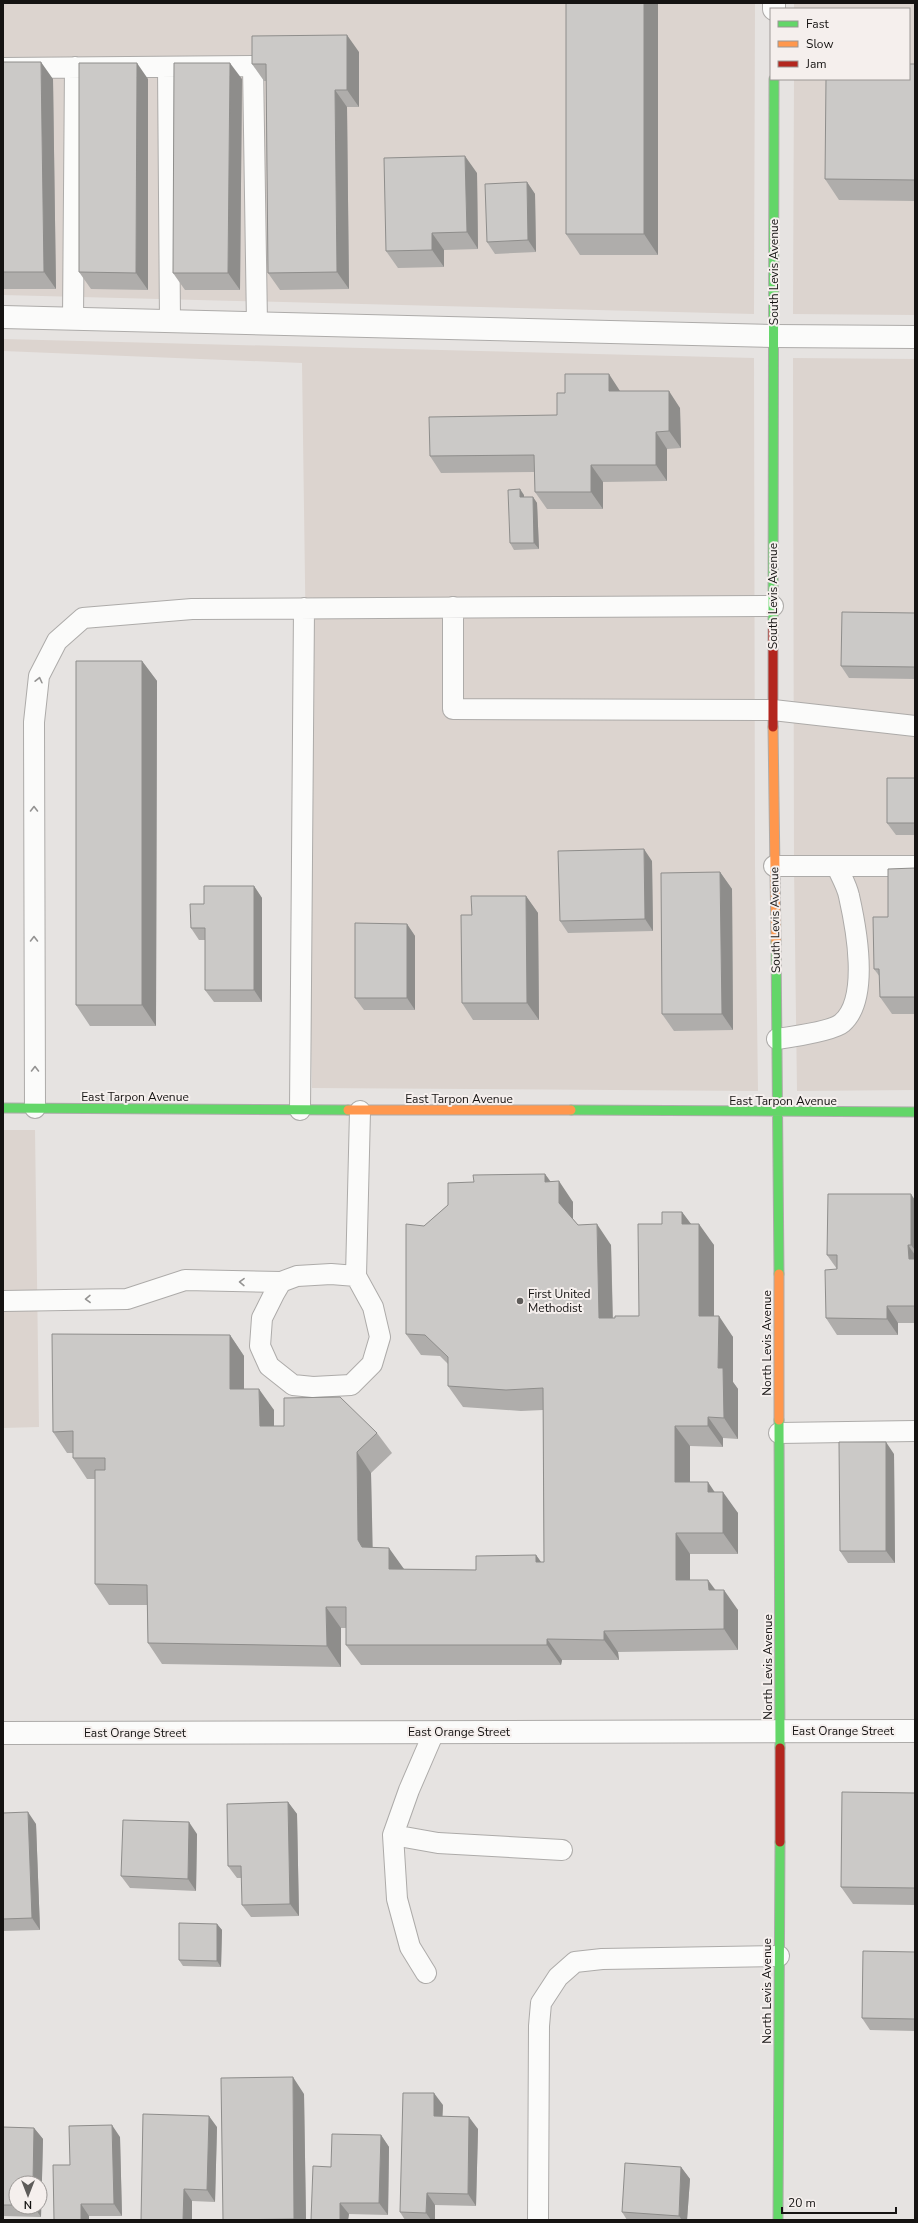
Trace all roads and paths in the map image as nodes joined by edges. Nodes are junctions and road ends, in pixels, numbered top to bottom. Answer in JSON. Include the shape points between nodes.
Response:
{"nodes":[{"id":1,"x":75,"y":67,"type":"junction"},
{"id":2,"x":168,"y":67,"type":"junction"},
{"id":3,"x":3,"y":68,"type":"edge"},
{"id":4,"x":774,"y":80,"type":"edge"},
{"id":5,"x":3,"y":317,"type":"edge"},
{"id":6,"x":73,"y":319,"type":"junction"},
{"id":7,"x":170,"y":322,"type":"junction"},
{"id":8,"x":257,"y":324,"type":"junction"},
{"id":9,"x":774,"y":336,"type":"junction"},
{"id":10,"x":915,"y":337,"type":"edge"},
{"id":11,"x":773,"y":606,"type":"junction"},
{"id":12,"x":453,"y":607,"type":"junction"},
{"id":13,"x":304,"y":608,"type":"junction"},
{"id":14,"x":773,"y":710,"type":"junction"},
{"id":15,"x":915,"y":726,"type":"edge"},
{"id":16,"x":774,"y":866,"type":"junction"},
{"id":17,"x":915,"y":866,"type":"edge"},
{"id":18,"x":838,"y":867,"type":"junction"},
{"id":19,"x":777,"y":1039,"type":"junction"},
{"id":20,"x":3,"y":1108,"type":"edge"},
{"id":21,"x":35,"y":1108,"type":"junction"},
{"id":22,"x":300,"y":1110,"type":"junction"},
{"id":23,"x":360,"y":1111,"type":"junction"},
{"id":24,"x":915,"y":1112,"type":"edge"},
{"id":25,"x":778,"y":1113,"type":"junction"},
{"id":26,"x":356,"y":1276,"type":"junction"},
{"id":27,"x":281,"y":1282,"type":"junction"},
{"id":28,"x":3,"y":1301,"type":"edge"},
{"id":29,"x":915,"y":1431,"type":"edge"},
{"id":30,"x":779,"y":1432,"type":"junction"},
{"id":31,"x":780,"y":1731,"type":"junction"},
{"id":32,"x":915,"y":1731,"type":"edge"},
{"id":33,"x":434,"y":1732,"type":"junction"},
{"id":34,"x":3,"y":1733,"type":"edge"},
{"id":35,"x":393,"y":1835,"type":"junction"},
{"id":36,"x":562,"y":1850,"type":"dead end"},
{"id":37,"x":779,"y":1956,"type":"junction"},
{"id":38,"x":426,"y":1973,"type":"dead end"},
{"id":39,"x":538,"y":2220,"type":"edge"},
{"id":40,"x":778,"y":2220,"type":"edge"}],
"edges":[{"from":1,"to":2,"type":"lane"},
{"from":1,"to":3,"type":"lane"},
{"from":1,"to":6,"type":"lane"},
{"from":2,"to":7,"type":"lane"},
{"from":2,"to":8,"type":"lane","via":[[253,66]]},
{"from":4,"to":9,"type":"street","name":"South Levis Avenue"},
{"from":5,"to":6,"type":"street"},
{"from":6,"to":7,"type":"street"},
{"from":7,"to":8,"type":"street"},
{"from":8,"to":9,"type":"street"},
{"from":9,"to":10,"type":"street"},
{"from":9,"to":11,"type":"street","name":"South Levis Avenue"},
{"from":11,"to":12,"type":"lane"},
{"from":11,"to":14,"type":"street","name":"South Levis Avenue"},
{"from":12,"to":13,"type":"lane"},
{"from":12,"to":14,"type":"lane","via":[[453,709]]},
{"from":21,"to":13,"type":"lane","one_way":true,"via":[[34,722],[39,676],[57,641],[83,618],[192,609]]},
{"from":13,"to":22,"type":"lane"},
{"from":14,"to":15,"type":"lane"},
{"from":14,"to":16,"type":"street","name":"South Levis Avenue"},
{"from":16,"to":18,"type":"lane"},
{"from":16,"to":19,"type":"street","name":"South Levis Avenue"},
{"from":17,"to":18,"type":"lane"},
{"from":18,"to":19,"type":"lane","via":[[849,894],[856,936],[859,976],[854,1006],[842,1024],[805,1035]]},
{"from":19,"to":25,"type":"street","name":"South Levis Avenue"},
{"from":20,"to":21,"type":"street","name":"East Tarpon Avenue"},
{"from":21,"to":22,"type":"street","name":"East Tarpon Avenue"},
{"from":22,"to":23,"type":"street","name":"East Tarpon Avenue"},
{"from":23,"to":25,"type":"street","name":"East Tarpon Avenue"},
{"from":23,"to":26,"type":"lane"},
{"from":24,"to":25,"type":"street","name":"East Tarpon Avenue"},
{"from":25,"to":30,"type":"street","name":"North Levis Avenue"},
{"from":26,"to":27,"type":"lane","via":[[297,1276]]},
{"from":26,"to":27,"type":"lane","via":[[373,1307],[380,1337],[372,1364],[351,1384],[313,1387],[293,1384],[269,1366],[260,1346],[262,1318]]},
{"from":27,"to":28,"type":"lane","one_way":true,"via":[[185,1280],[127,1299]]},
{"from":29,"to":30,"type":"lane"},
{"from":30,"to":31,"type":"street","name":"North Levis Avenue"},
{"from":31,"to":32,"type":"street","name":"East Orange Street"},
{"from":31,"to":33,"type":"street","name":"East Orange Street"},
{"from":31,"to":37,"type":"street","name":"North Levis Avenue"},
{"from":33,"to":34,"type":"street","name":"East Orange Street"},
{"from":33,"to":35,"type":"lane"},
{"from":35,"to":36,"type":"lane","via":[[438,1843]]},
{"from":35,"to":38,"type":"lane","via":[[397,1899],[410,1947]]},
{"from":37,"to":39,"type":"lane","via":[[602,1959],[574,1962],[558,1977],[541,2003],[539,2026]]},
{"from":37,"to":40,"type":"street","name":"North Levis Avenue"}]}
